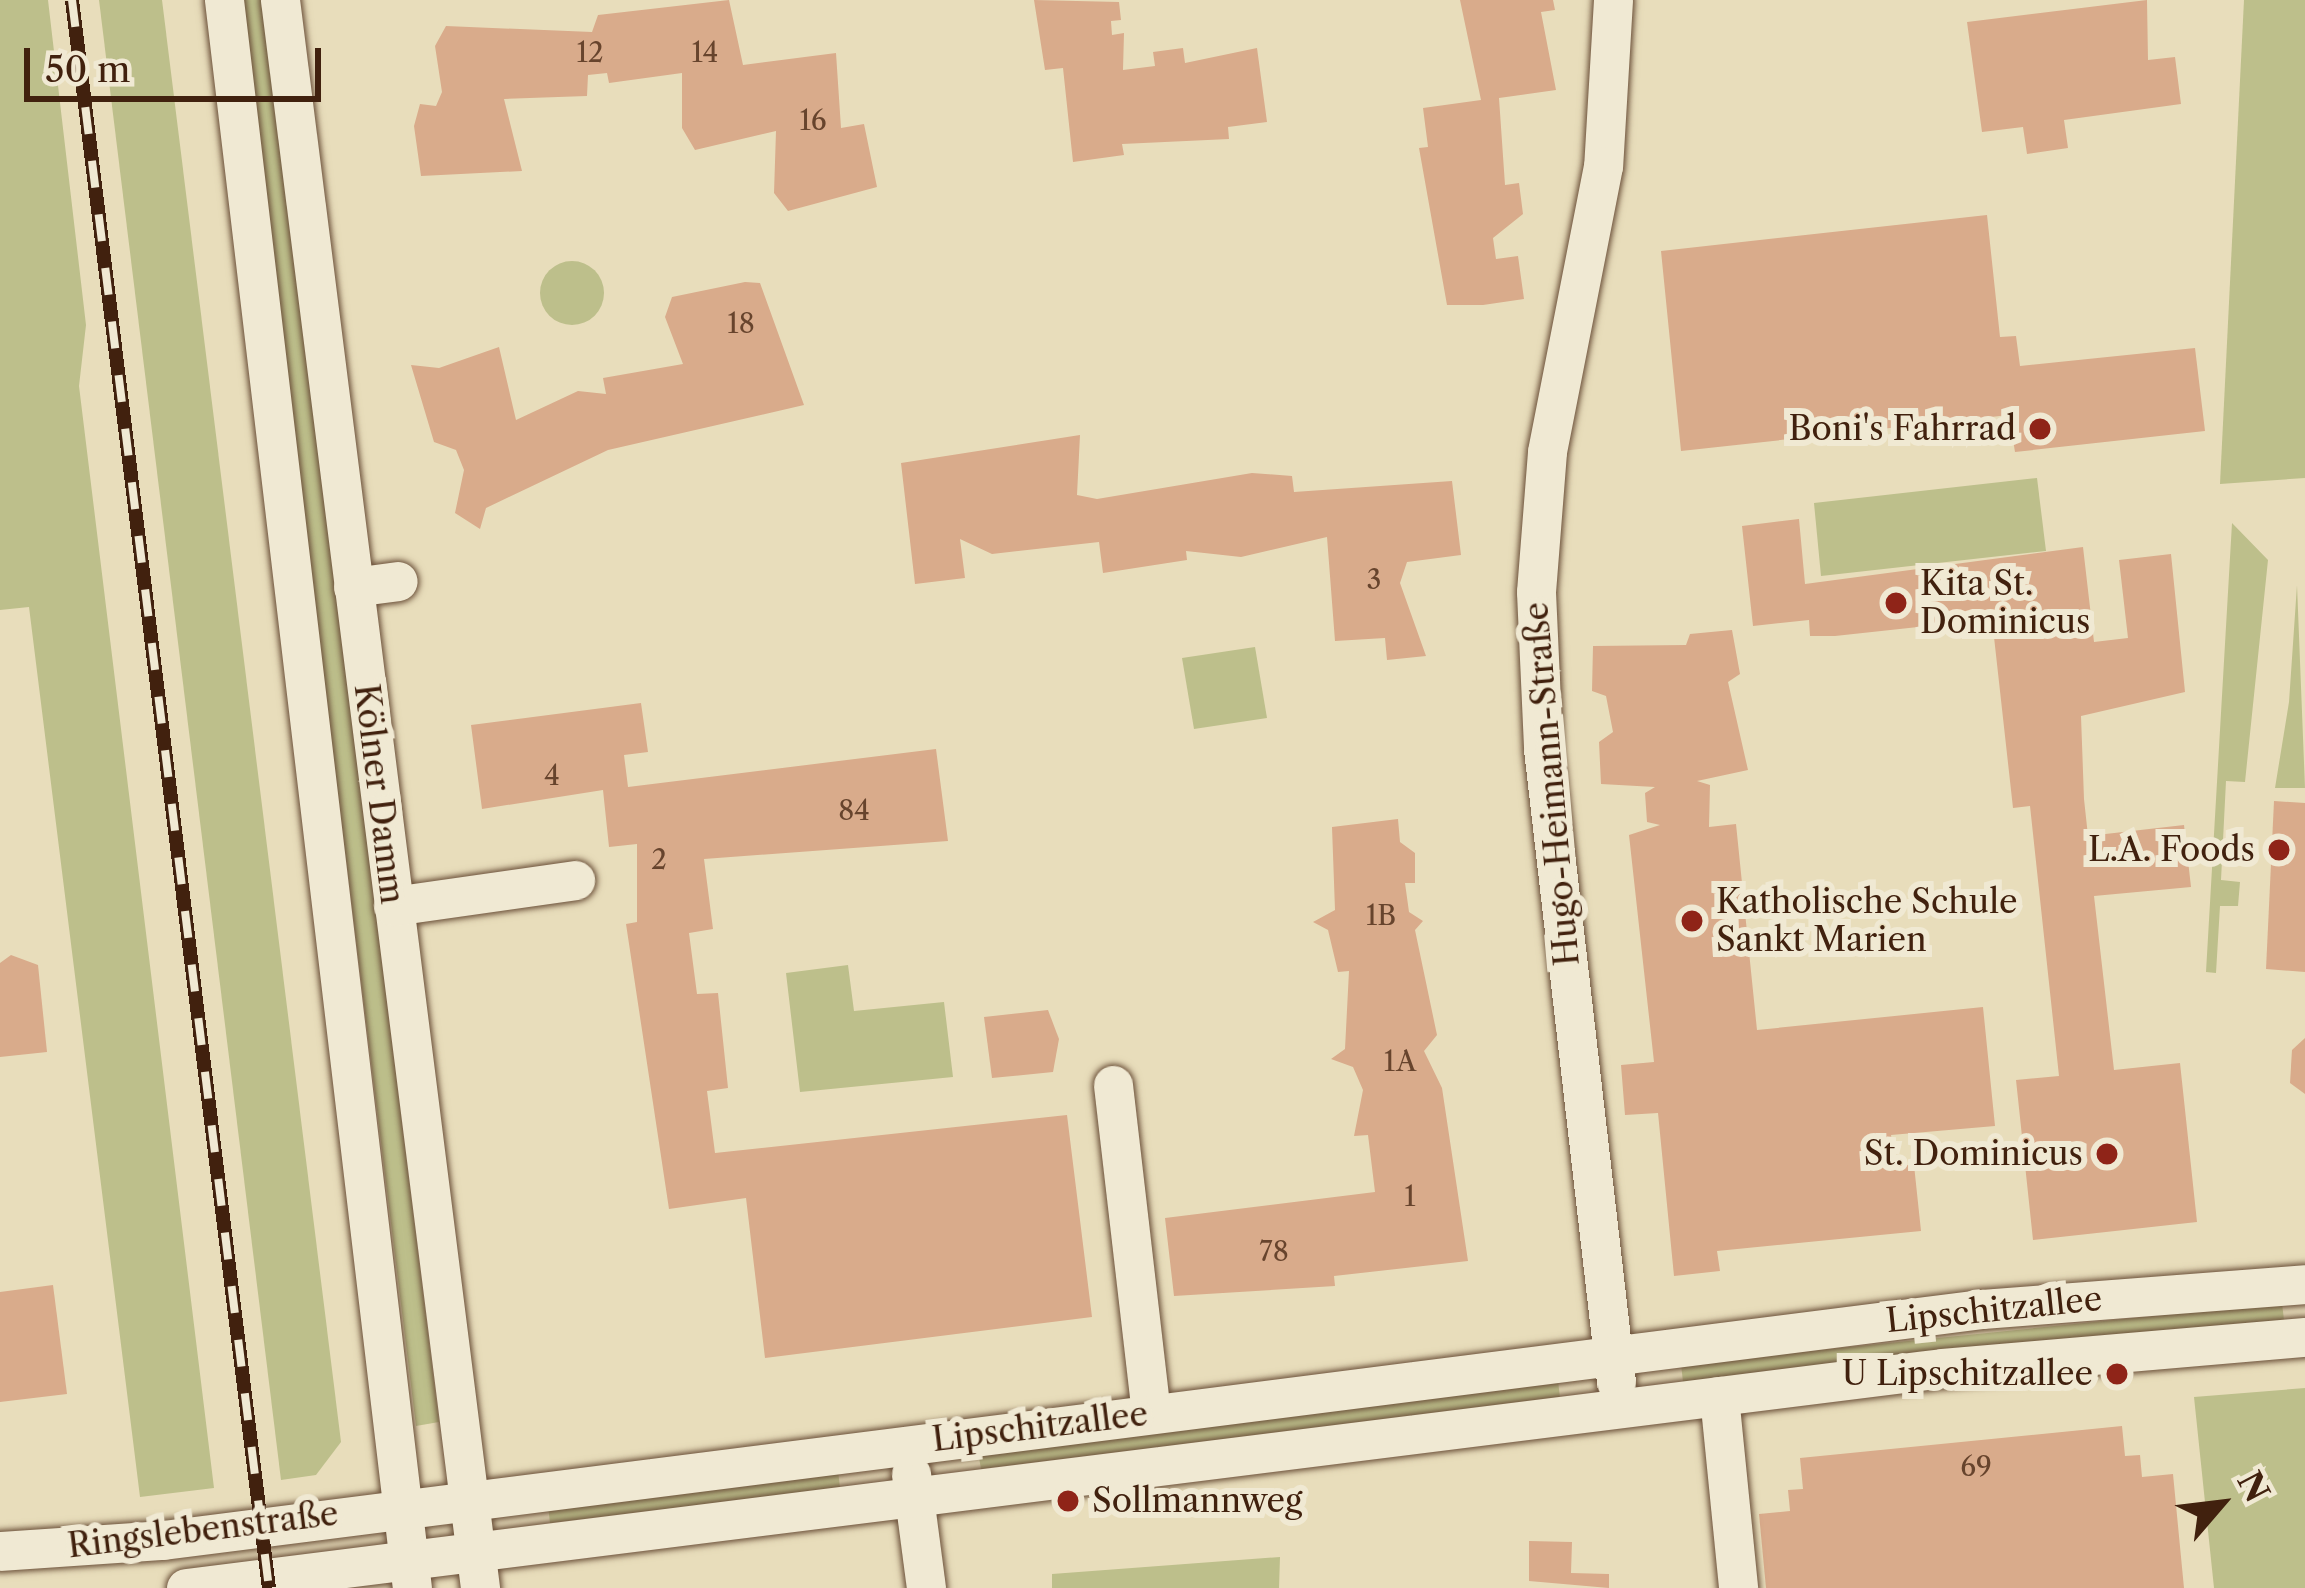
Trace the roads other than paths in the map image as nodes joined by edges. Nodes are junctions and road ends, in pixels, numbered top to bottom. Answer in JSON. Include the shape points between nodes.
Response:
{"nodes":[{"id":1,"x":224,"y":0,"type":"edge"},
{"id":2,"x":280,"y":0,"type":"edge"},
{"id":3,"x":1613,"y":0,"type":"edge"},
{"id":4,"x":398,"y":581,"type":"dead end"},
{"id":5,"x":353,"y":587,"type":"junction"},
{"id":6,"x":575,"y":880,"type":"dead end"},
{"id":7,"x":393,"y":906,"type":"junction"},
{"id":8,"x":1113,"y":1084,"type":"dead end"},
{"id":9,"x":2305,"y":1284,"type":"edge"},
{"id":10,"x":2305,"y":1337,"type":"edge"},
{"id":11,"x":1612,"y":1355,"type":"junction"},
{"id":12,"x":1719,"y":1396,"type":"junction"},
{"id":13,"x":1619,"y":1408,"type":"junction"},
{"id":14,"x":1151,"y":1413,"type":"junction"},
{"id":15,"x":907,"y":1443,"type":"junction"},
{"id":16,"x":914,"y":1496,"type":"junction"},
{"id":17,"x":467,"y":1498,"type":"junction"},
{"id":18,"x":406,"y":1506,"type":"junction"},
{"id":19,"x":0,"y":1551,"type":"edge"},
{"id":20,"x":478,"y":1570,"type":"edge"},
{"id":21,"x":410,"y":1574,"type":"edge"},
{"id":22,"x":186,"y":1588,"type":"edge"},
{"id":23,"x":926,"y":1588,"type":"edge"},
{"id":24,"x":1738,"y":1588,"type":"edge"}],
"edges":[{"from":1,"to":18,"type":"street","name":"Kölner Damm"},
{"from":2,"to":5,"type":"street","name":"Kölner Damm"},
{"from":3,"to":11,"type":"street","name":"Hugo-Heimann-Straße","via":[[1603,166],[1547,452],[1536,592]]},
{"from":4,"to":5,"type":"street"},
{"from":5,"to":7,"type":"street","name":"Kölner Damm"},
{"from":6,"to":7,"type":"street"},
{"from":7,"to":17,"type":"street","name":"Kölner Damm"},
{"from":8,"to":14,"type":"street"},
{"from":9,"to":11,"type":"street","name":"Lipschitzallee"},
{"from":10,"to":12,"type":"street","name":"Lipschitzallee"},
{"from":11,"to":13,"type":"street"},
{"from":11,"to":14,"type":"street","name":"Lipschitzallee"},
{"from":12,"to":13,"type":"street","name":"Lipschitzallee"},
{"from":12,"to":24,"type":"street"},
{"from":13,"to":16,"type":"street","name":"Lipschitzallee"},
{"from":14,"to":15,"type":"street","name":"Lipschitzallee"},
{"from":15,"to":16,"type":"street"},
{"from":15,"to":17,"type":"street","name":"Lipschitzallee"},
{"from":16,"to":20,"type":"street","name":"Lipschitzallee"},
{"from":16,"to":23,"type":"street"},
{"from":17,"to":18,"type":"street","name":"Lipschitzallee"},
{"from":17,"to":20,"type":"street","name":"Kölner Damm"},
{"from":18,"to":19,"type":"street","name":"Ringslebenstraße"},
{"from":18,"to":21,"type":"street","name":"Kölner Damm"},
{"from":20,"to":21,"type":"street","name":"Lipschitzallee"},
{"from":21,"to":22,"type":"street","name":"Ringslebenstraße"}]}
